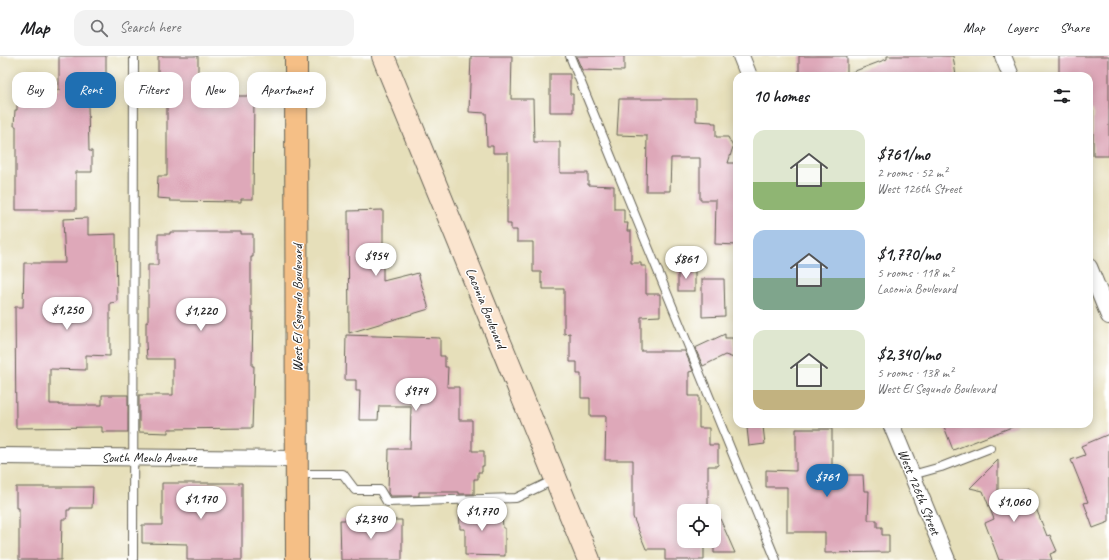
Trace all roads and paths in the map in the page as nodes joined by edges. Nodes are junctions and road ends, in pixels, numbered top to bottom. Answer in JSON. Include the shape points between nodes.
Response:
{"nodes":[{"id":1,"x":134,"y":56,"type":"edge"},
{"id":2,"x":296,"y":56,"type":"edge"},
{"id":3,"x":383,"y":56,"type":"edge"},
{"id":4,"x":570,"y":56,"type":"edge"},
{"id":5,"x":741,"y":56,"type":"edge"},
{"id":6,"x":1003,"y":56,"type":"edge"},
{"id":7,"x":747,"y":72,"type":"edge"},
{"id":8,"x":1009,"y":72,"type":"edge"},
{"id":9,"x":1093,"y":277,"type":"edge"},
{"id":10,"x":1109,"y":316,"type":"edge"},
{"id":11,"x":894,"y":428,"type":"edge"},
{"id":12,"x":990,"y":448,"type":"dead end"},
{"id":13,"x":0,"y":456,"type":"edge"},
{"id":14,"x":133,"y":457,"type":"junction"},
{"id":15,"x":298,"y":466,"type":"junction"},
{"id":16,"x":912,"y":475,"type":"junction"},
{"id":17,"x":556,"y":479,"type":"junction"},
{"id":18,"x":133,"y":560,"type":"edge"},
{"id":19,"x":298,"y":560,"type":"edge"},
{"id":20,"x":589,"y":560,"type":"edge"},
{"id":21,"x":776,"y":560,"type":"edge"},
{"id":22,"x":947,"y":560,"type":"edge"}],
"edges":[{"from":1,"to":14,"type":"lane"},
{"from":2,"to":15,"type":"main road","name":"West El Segundo Boulevard"},
{"from":3,"to":17,"type":"street","name":"Laconia Boulevard"},
{"from":4,"to":21,"type":"lane"},
{"from":5,"to":7,"type":"street"},
{"from":6,"to":8,"type":"street"},
{"from":9,"to":10,"type":"street"},
{"from":11,"to":16,"type":"street","name":"West 126th Street"},
{"from":12,"to":16,"type":"lane"},
{"from":13,"to":14,"type":"street","name":"South Menlo Avenue"},
{"from":14,"to":15,"type":"street","name":"South Menlo Avenue"},
{"from":14,"to":18,"type":"lane"},
{"from":15,"to":17,"type":"lane","via":[[343,474],[355,490],[380,490],[387,502],[516,498]]},
{"from":15,"to":19,"type":"main road","name":"West El Segundo Boulevard"},
{"from":16,"to":22,"type":"street","name":"West 126th Street"},
{"from":17,"to":20,"type":"street","name":"Laconia Boulevard"}]}
